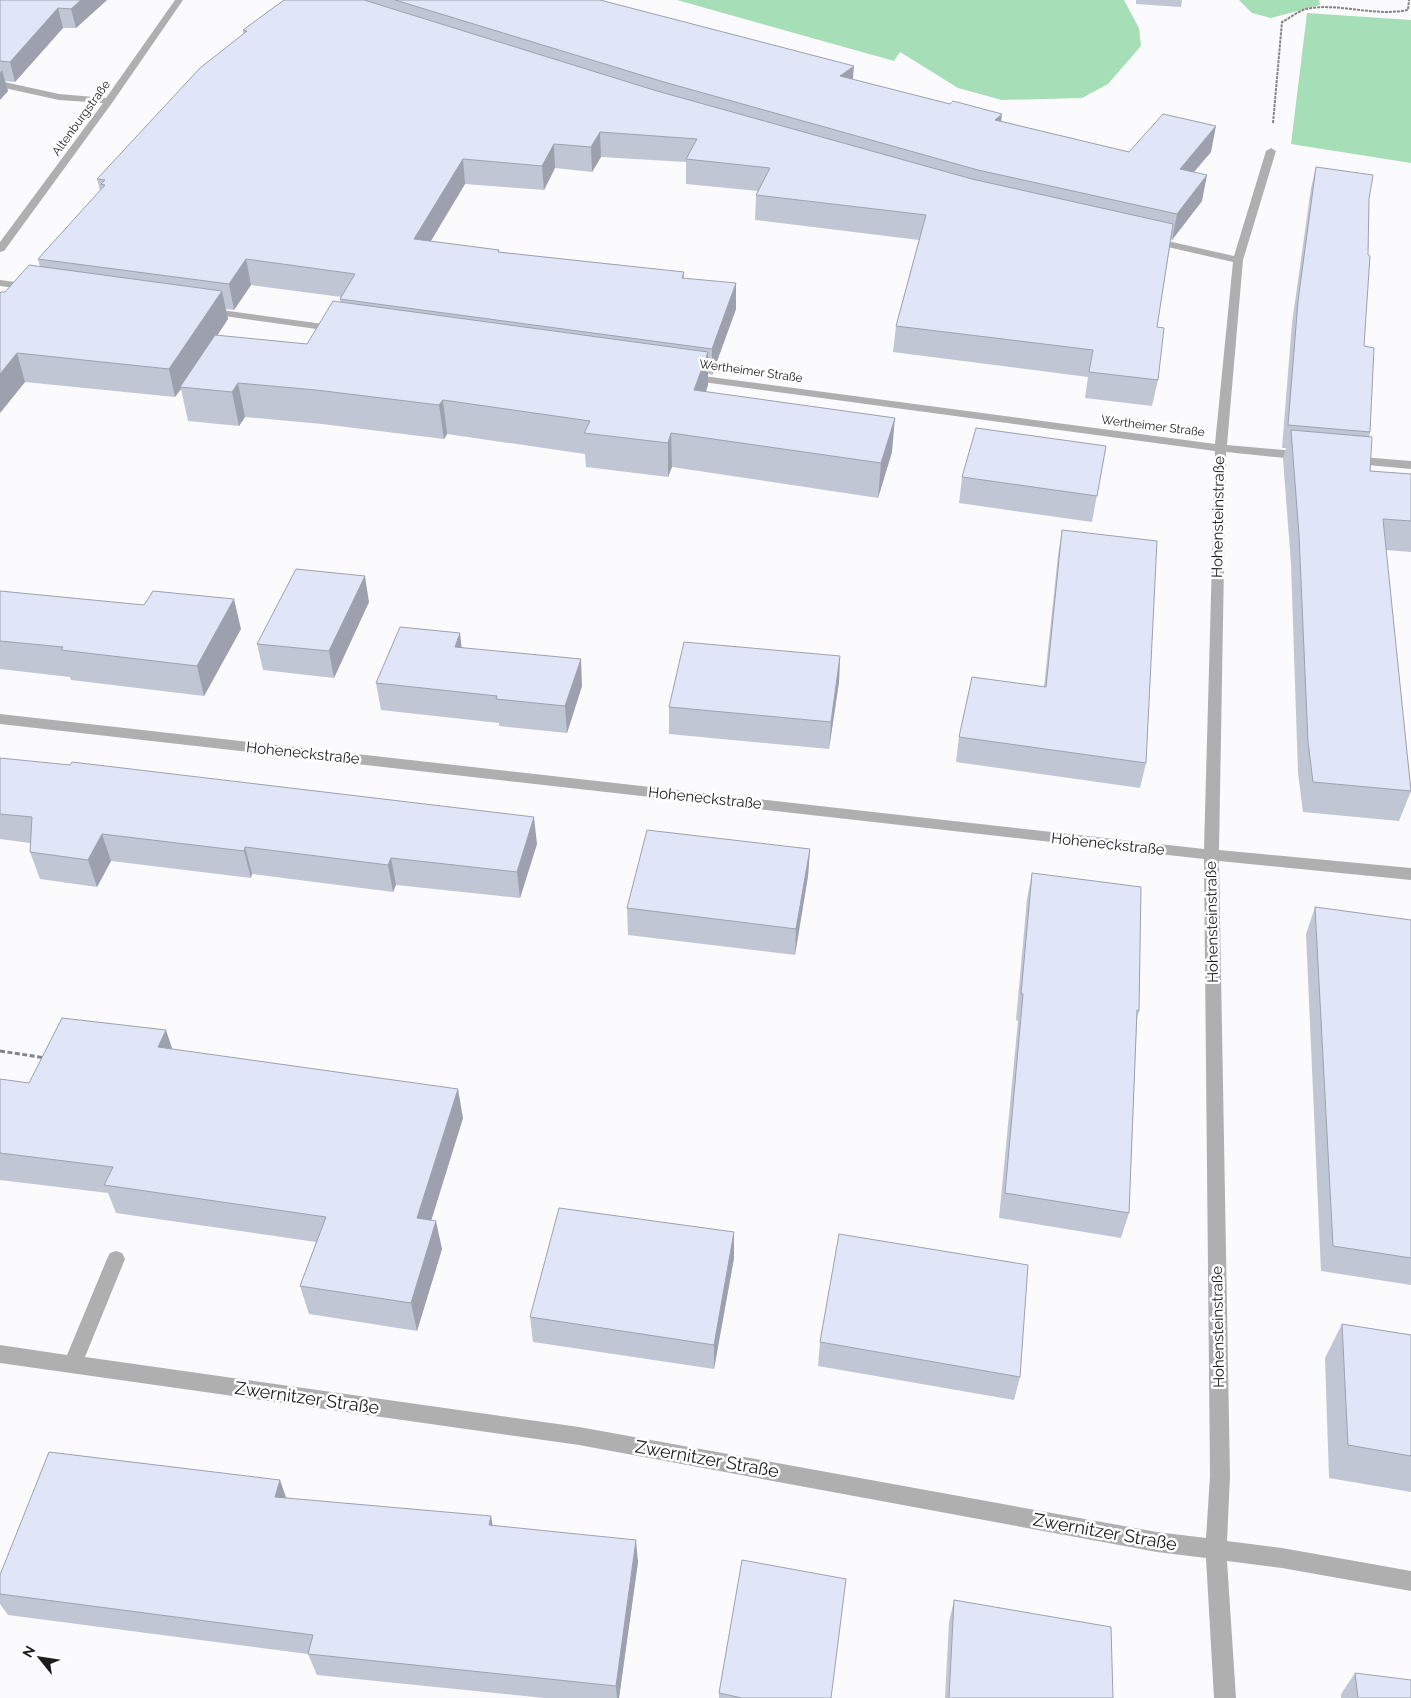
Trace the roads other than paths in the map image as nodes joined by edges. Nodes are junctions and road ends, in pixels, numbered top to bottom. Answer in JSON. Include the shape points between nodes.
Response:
{"nodes":[{"id":1,"x":180,"y":0,"type":"edge"},
{"id":2,"x":0,"y":84,"type":"edge"},
{"id":3,"x":109,"y":101,"type":"junction"},
{"id":4,"x":1271,"y":152,"type":"road end"},
{"id":5,"x":1136,"y":237,"type":"edge"},
{"id":6,"x":0,"y":249,"type":"edge"},
{"id":7,"x":1238,"y":260,"type":"junction"},
{"id":8,"x":0,"y":283,"type":"edge"},
{"id":9,"x":40,"y":288,"type":"edge"},
{"id":10,"x":199,"y":310,"type":"edge"},
{"id":11,"x":347,"y":330,"type":"edge"},
{"id":12,"x":674,"y":375,"type":"edge"},
{"id":13,"x":1220,"y":448,"type":"junction"},
{"id":14,"x":1321,"y":457,"type":"edge"},
{"id":15,"x":1341,"y":459,"type":"edge"},
{"id":16,"x":1411,"y":465,"type":"edge"},
{"id":17,"x":0,"y":719,"type":"edge"},
{"id":18,"x":1211,"y":855,"type":"junction"},
{"id":19,"x":1411,"y":874,"type":"edge"},
{"id":20,"x":116,"y":1259,"type":"dead end"},
{"id":21,"x":0,"y":1354,"type":"edge"},
{"id":22,"x":73,"y":1364,"type":"junction"},
{"id":23,"x":1216,"y":1550,"type":"junction"},
{"id":24,"x":1411,"y":1581,"type":"edge"},
{"id":25,"x":1225,"y":1698,"type":"edge"}],
"edges":[{"from":1,"to":3,"type":"street","name":"Altenburgstraße"},
{"from":2,"to":3,"type":"street","via":[[58,97]]},
{"from":3,"to":6,"type":"street","name":"Altenburgstraße"},
{"from":4,"to":7,"type":"street","name":"Hohensteinstraße"},
{"from":5,"to":7,"type":"street"},
{"from":7,"to":13,"type":"street","name":"Hohensteinstraße"},
{"from":8,"to":9,"type":"street"},
{"from":10,"to":11,"type":"street"},
{"from":12,"to":13,"type":"street","name":"Wertheimer Straße"},
{"from":13,"to":14,"type":"street","name":"Wertheimer Straße"},
{"from":13,"to":18,"type":"street","name":"Hohensteinstraße"},
{"from":15,"to":16,"type":"street"},
{"from":17,"to":18,"type":"street","name":"Hoheneckstraße"},
{"from":18,"to":19,"type":"street","name":"Hoheneckstraße"},
{"from":18,"to":23,"type":"street","name":"Hohensteinstraße","via":[[1220,1476]]},
{"from":20,"to":22,"type":"street"},
{"from":21,"to":22,"type":"street","name":"Zwernitzer Straße"},
{"from":22,"to":23,"type":"street","name":"Zwernitzer Straße","via":[[579,1436]]},
{"from":23,"to":24,"type":"street","name":"Zwernitzer Straße"},
{"from":23,"to":25,"type":"street","name":"Hohensteinstraße"}]}
